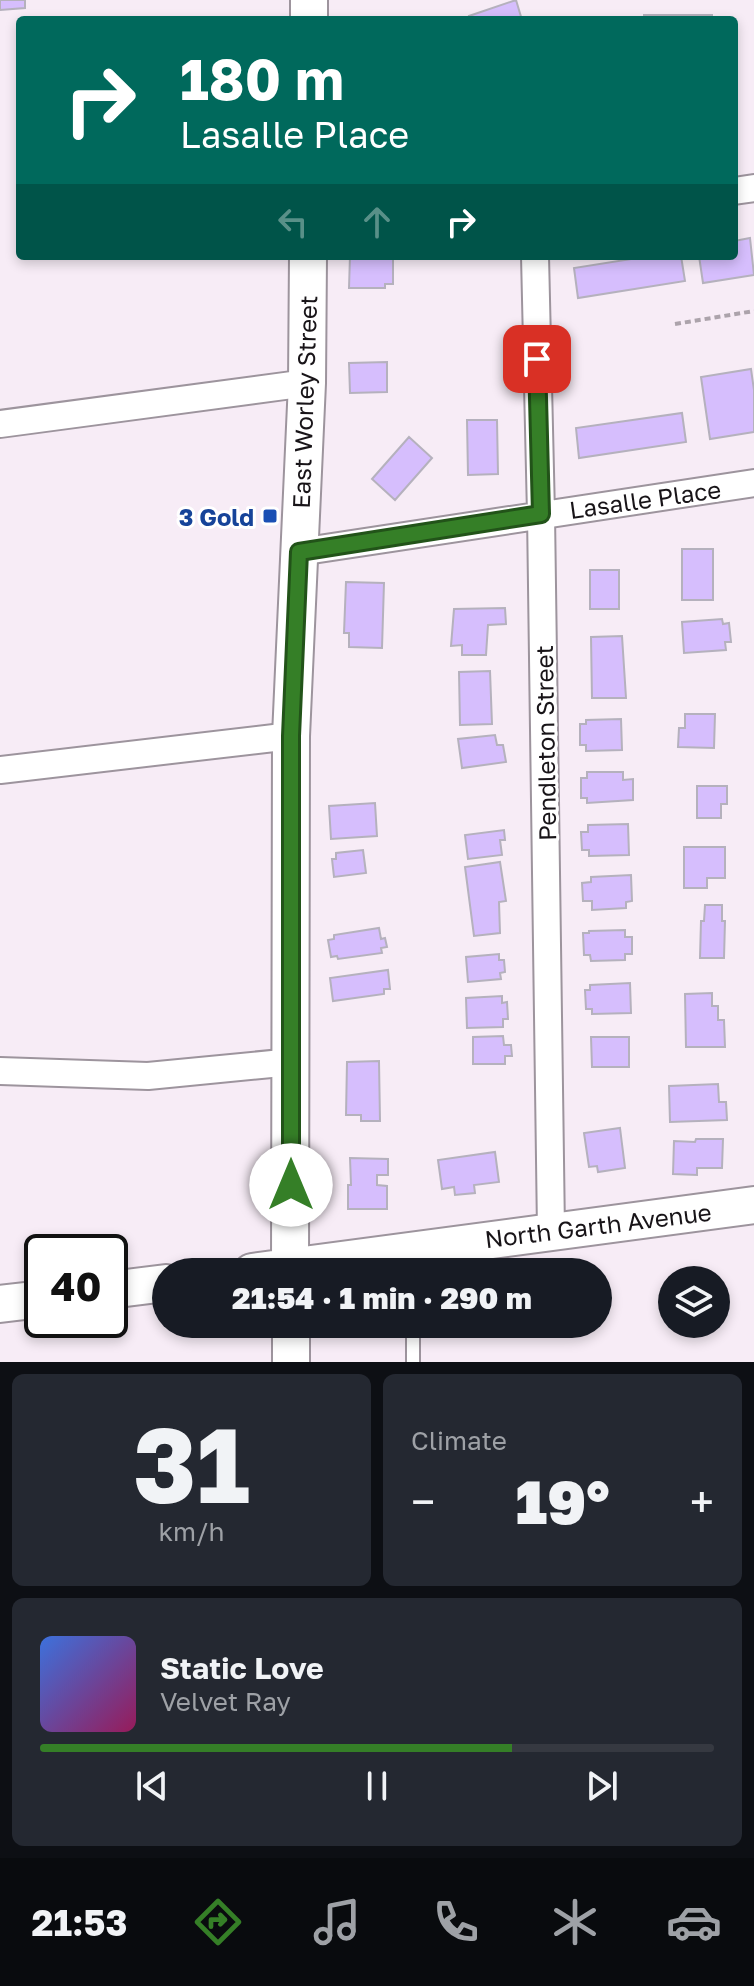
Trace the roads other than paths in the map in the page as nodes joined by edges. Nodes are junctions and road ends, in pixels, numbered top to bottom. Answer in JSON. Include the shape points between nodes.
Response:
{"nodes":[{"id":1,"x":308,"y":260,"type":"edge"},
{"id":2,"x":535,"y":260,"type":"edge"},
{"id":3,"x":307,"y":383,"type":"junction"},
{"id":4,"x":0,"y":424,"type":"edge"},
{"id":5,"x":754,"y":483,"type":"edge"},
{"id":6,"x":541,"y":514,"type":"junction"},
{"id":7,"x":299,"y":552,"type":"junction"},
{"id":8,"x":291,"y":736,"type":"junction"},
{"id":9,"x":0,"y":770,"type":"edge"},
{"id":10,"x":292,"y":1062,"type":"junction"},
{"id":11,"x":0,"y":1071,"type":"edge"},
{"id":12,"x":754,"y":1205,"type":"edge"},
{"id":13,"x":551,"y":1231,"type":"junction"},
{"id":14,"x":290,"y":1258,"type":"edge"},
{"id":15,"x":389,"y":1258,"type":"edge"},
{"id":16,"x":152,"y":1285,"type":"edge"},
{"id":17,"x":128,"y":1288,"type":"edge"},
{"id":18,"x":24,"y":1301,"type":"edge"},
{"id":19,"x":0,"y":1304,"type":"edge"},
{"id":20,"x":291,"y":1338,"type":"edge"},
{"id":21,"x":413,"y":1338,"type":"edge"},
{"id":22,"x":291,"y":1362,"type":"edge"},
{"id":23,"x":413,"y":1362,"type":"edge"}],
"edges":[{"from":1,"to":3,"type":"street","name":"East Worley Street"},
{"from":2,"to":6,"type":"street","name":"Pendleton Street"},
{"from":3,"to":4,"type":"street"},
{"from":3,"to":7,"type":"street","name":"East Worley Street"},
{"from":5,"to":6,"type":"street","name":"Lasalle Place"},
{"from":6,"to":7,"type":"street","name":"Lasalle Place"},
{"from":6,"to":13,"type":"street","name":"Pendleton Street"},
{"from":7,"to":8,"type":"street","name":"East Worley Street"},
{"from":8,"to":9,"type":"street"},
{"from":8,"to":10,"type":"street","name":"East Worley Street"},
{"from":10,"to":11,"type":"street","via":[[148,1076]]},
{"from":10,"to":14,"type":"street","name":"East Worley Street"},
{"from":12,"to":13,"type":"street","name":"North Garth Avenue"},
{"from":13,"to":15,"type":"street","name":"North Garth Avenue"},
{"from":16,"to":17,"type":"street"},
{"from":18,"to":19,"type":"street"},
{"from":20,"to":22,"type":"street"},
{"from":21,"to":23,"type":"lane"}]}
